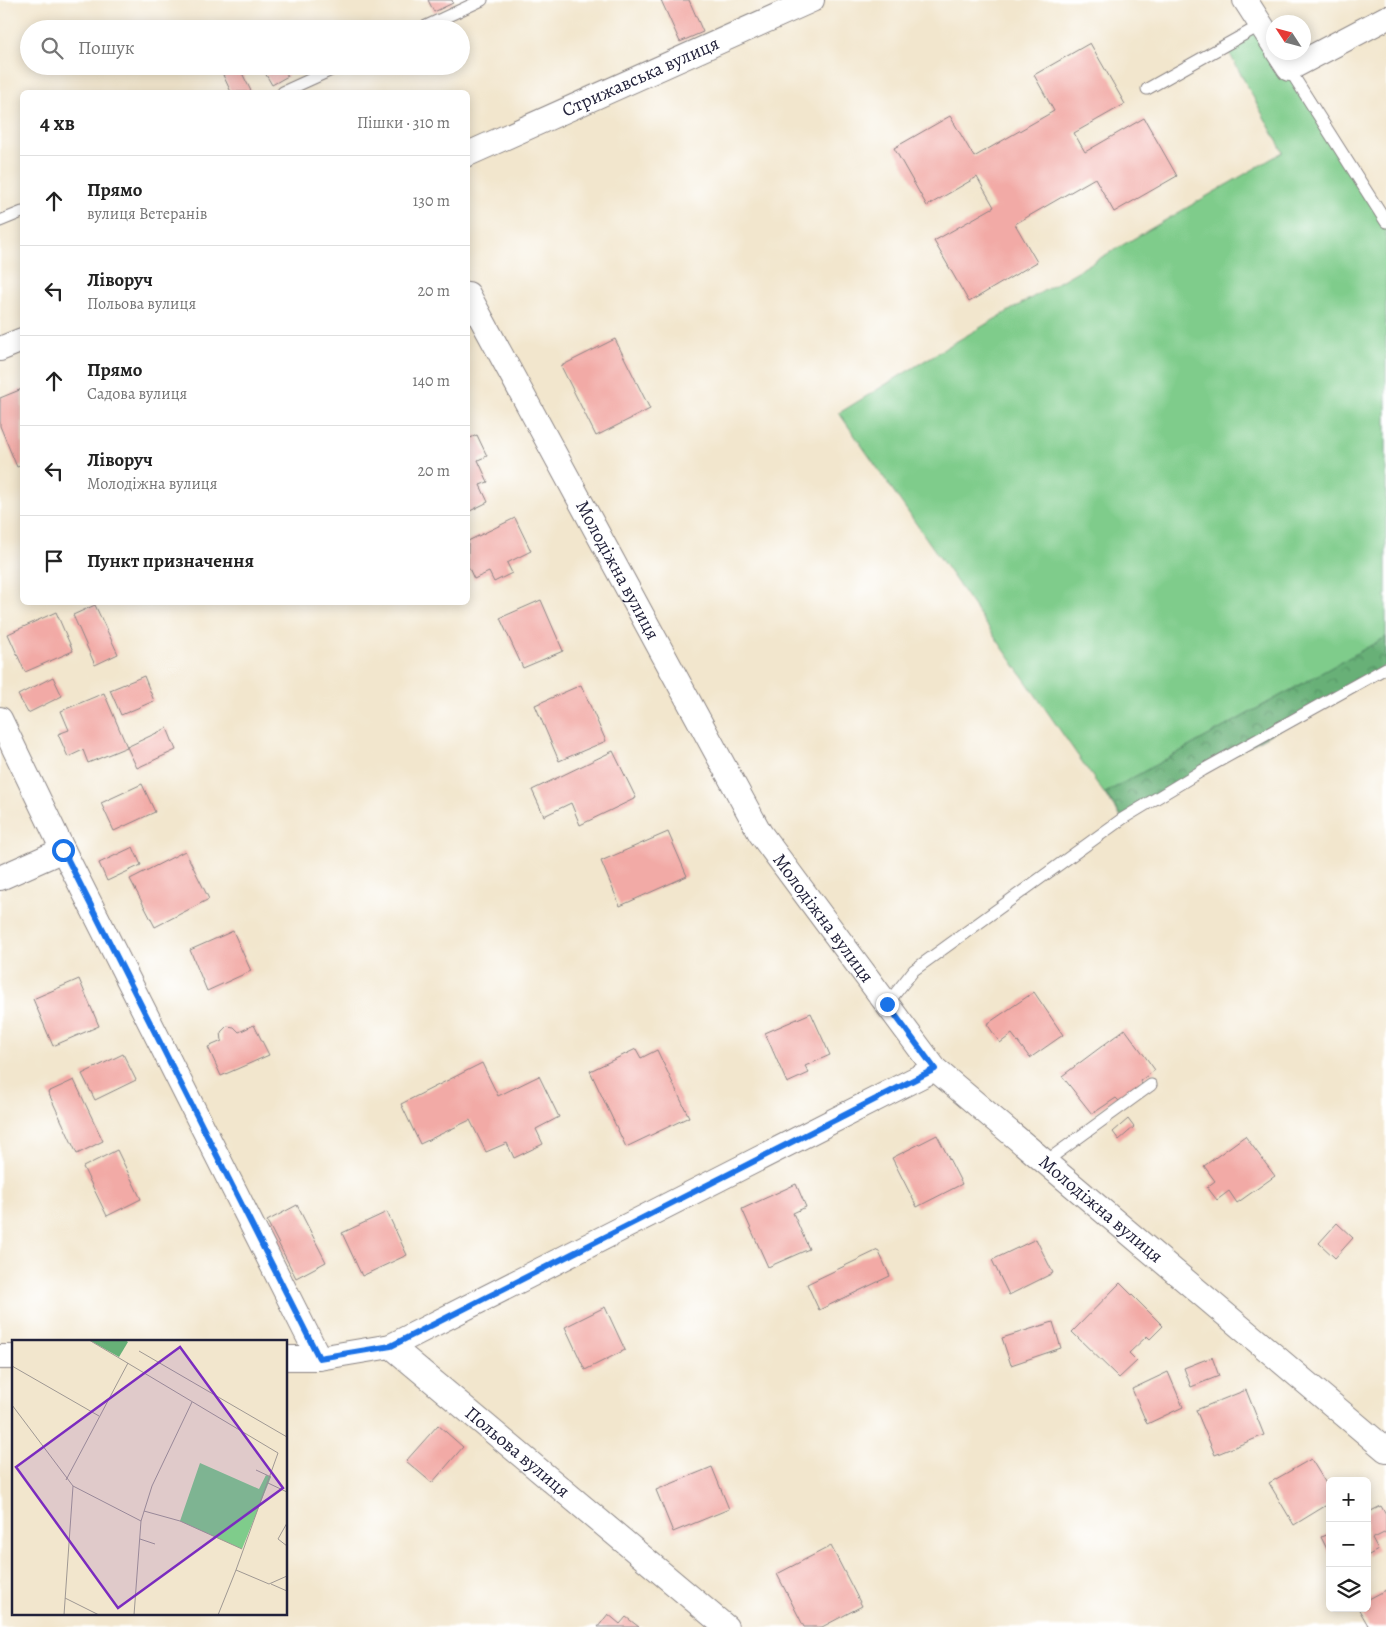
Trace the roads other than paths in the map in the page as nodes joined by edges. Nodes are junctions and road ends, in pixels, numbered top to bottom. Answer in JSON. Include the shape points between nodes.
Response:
{"nodes":[{"id":1,"x":482,"y":0,"type":"edge"},
{"id":2,"x":812,"y":0,"type":"edge"},
{"id":3,"x":1245,"y":0,"type":"edge"},
{"id":4,"x":1386,"y":18,"type":"edge"},
{"id":5,"x":439,"y":20,"type":"edge"},
{"id":6,"x":1266,"y":33,"type":"edge"},
{"id":7,"x":1266,"y":35,"type":"edge"},
{"id":8,"x":1284,"y":61,"type":"edge"},
{"id":9,"x":320,"y":75,"type":"edge"},
{"id":10,"x":1147,"y":89,"type":"dead end"},
{"id":11,"x":287,"y":90,"type":"edge"},
{"id":12,"x":470,"y":153,"type":"edge"},
{"id":13,"x":20,"y":213,"type":"edge"},
{"id":14,"x":0,"y":220,"type":"edge"},
{"id":15,"x":1386,"y":222,"type":"edge"},
{"id":16,"x":470,"y":298,"type":"edge"},
{"id":17,"x":20,"y":341,"type":"edge"},
{"id":18,"x":0,"y":349,"type":"edge"},
{"id":19,"x":1386,"y":668,"type":"edge"},
{"id":20,"x":0,"y":719,"type":"edge"},
{"id":21,"x":63,"y":850,"type":"junction"},
{"id":22,"x":0,"y":878,"type":"edge"},
{"id":23,"x":887,"y":1004,"type":"junction"},
{"id":24,"x":935,"y":1069,"type":"junction"},
{"id":25,"x":1151,"y":1085,"type":"dead end"},
{"id":26,"x":1045,"y":1162,"type":"junction"},
{"id":27,"x":391,"y":1346,"type":"junction"},
{"id":28,"x":288,"y":1358,"type":"edge"},
{"id":29,"x":319,"y":1358,"type":"junction"},
{"id":30,"x":1386,"y":1450,"type":"edge"},
{"id":31,"x":726,"y":1627,"type":"edge"}],
"edges":[{"from":1,"to":5,"type":"lane"},
{"from":2,"to":12,"type":"street","name":"Стрижавська вулиця"},
{"from":3,"to":6,"type":"street"},
{"from":4,"to":8,"type":"street"},
{"from":7,"to":10,"type":"lane"},
{"from":8,"to":15,"type":"lane"},
{"from":9,"to":11,"type":"lane"},
{"from":13,"to":14,"type":"lane"},
{"from":16,"to":23,"type":"street","name":"Молодіжна вулиця","via":[[760,833]]},
{"from":17,"to":18,"type":"street"},
{"from":19,"to":23,"type":"lane","via":[[1122,818],[914,970]]},
{"from":20,"to":21,"type":"street"},
{"from":21,"to":22,"type":"street"},
{"from":21,"to":29,"type":"street"},
{"from":23,"to":24,"type":"street","name":"Молодіжна вулиця"},
{"from":24,"to":26,"type":"street","name":"Молодіжна вулиця"},
{"from":24,"to":27,"type":"street"},
{"from":25,"to":26,"type":"lane"},
{"from":26,"to":30,"type":"street","name":"Молодіжна вулиця"},
{"from":27,"to":29,"type":"street"},
{"from":27,"to":31,"type":"street","name":"Польова вулиця"},
{"from":28,"to":29,"type":"street"}]}
